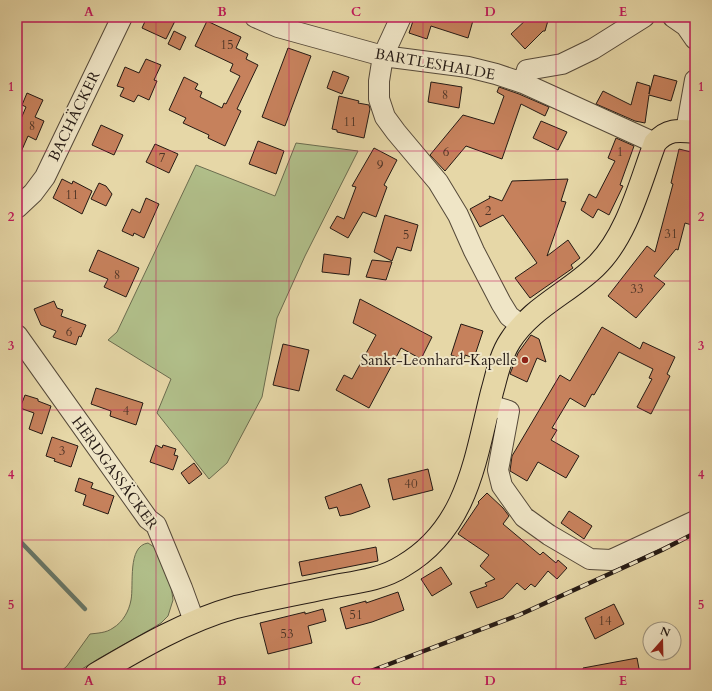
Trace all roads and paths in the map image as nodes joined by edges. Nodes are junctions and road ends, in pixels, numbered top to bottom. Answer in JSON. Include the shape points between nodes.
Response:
{"nodes":[{"id":1,"x":122,"y":17,"type":"edge"},
{"id":2,"x":255,"y":17,"type":"edge"},
{"id":3,"x":401,"y":17,"type":"edge"},
{"id":4,"x":644,"y":17,"type":"edge"},
{"id":5,"x":673,"y":17,"type":"edge"},
{"id":6,"x":695,"y":39,"type":"edge"},
{"id":7,"x":383,"y":56,"type":"junction"},
{"id":8,"x":695,"y":80,"type":"edge"},
{"id":9,"x":523,"y":83,"type":"junction"},
{"id":10,"x":691,"y":131,"type":"edge"},
{"id":11,"x":655,"y":143,"type":"junction"},
{"id":12,"x":17,"y":208,"type":"edge"},
{"id":13,"x":522,"y":326,"type":"junction"},
{"id":14,"x":17,"y":335,"type":"edge"},
{"id":15,"x":489,"y":405,"type":"junction"},
{"id":16,"x":695,"y":521,"type":"edge"},
{"id":17,"x":194,"y":621,"type":"junction"},
{"id":18,"x":96,"y":674,"type":"edge"}],
"edges":[{"from":1,"to":12,"type":"street","name":"BACHÄCKER","via":[[44,177],[33,193]]},
{"from":2,"to":7,"type":"street","name":"BARTLESHALDE","via":[[278,27]]},
{"from":3,"to":7,"type":"street"},
{"from":4,"to":9,"type":"street","via":[[593,49],[562,64],[526,70]]},
{"from":5,"to":6,"type":"street","via":[[686,26]]},
{"from":7,"to":9,"type":"street","name":"BARTLESHALDE","via":[[468,67]]},
{"from":7,"to":13,"type":"street","via":[[379,99],[385,117],[438,182],[458,215],[501,303],[509,316]]},
{"from":8,"to":10,"type":"street"},
{"from":9,"to":11,"type":"street","name":"BARTLESHALDE"},
{"from":10,"to":11,"type":"main road","via":[[669,132]]},
{"from":11,"to":13,"type":"main road","via":[[625,224],[615,243],[597,266],[532,314]]},
{"from":13,"to":15,"type":"main road","via":[[500,360]]},
{"from":14,"to":17,"type":"street","name":"HERDGASSÄCKER","via":[[148,519],[156,525]]},
{"from":15,"to":16,"type":"street","via":[[509,410],[498,470],[502,486],[524,517],[590,559],[611,560]]},
{"from":15,"to":17,"type":"main road","via":[[475,464],[455,515],[434,543],[403,567],[372,579],[235,608]]},
{"from":17,"to":18,"type":"main road"}]}
